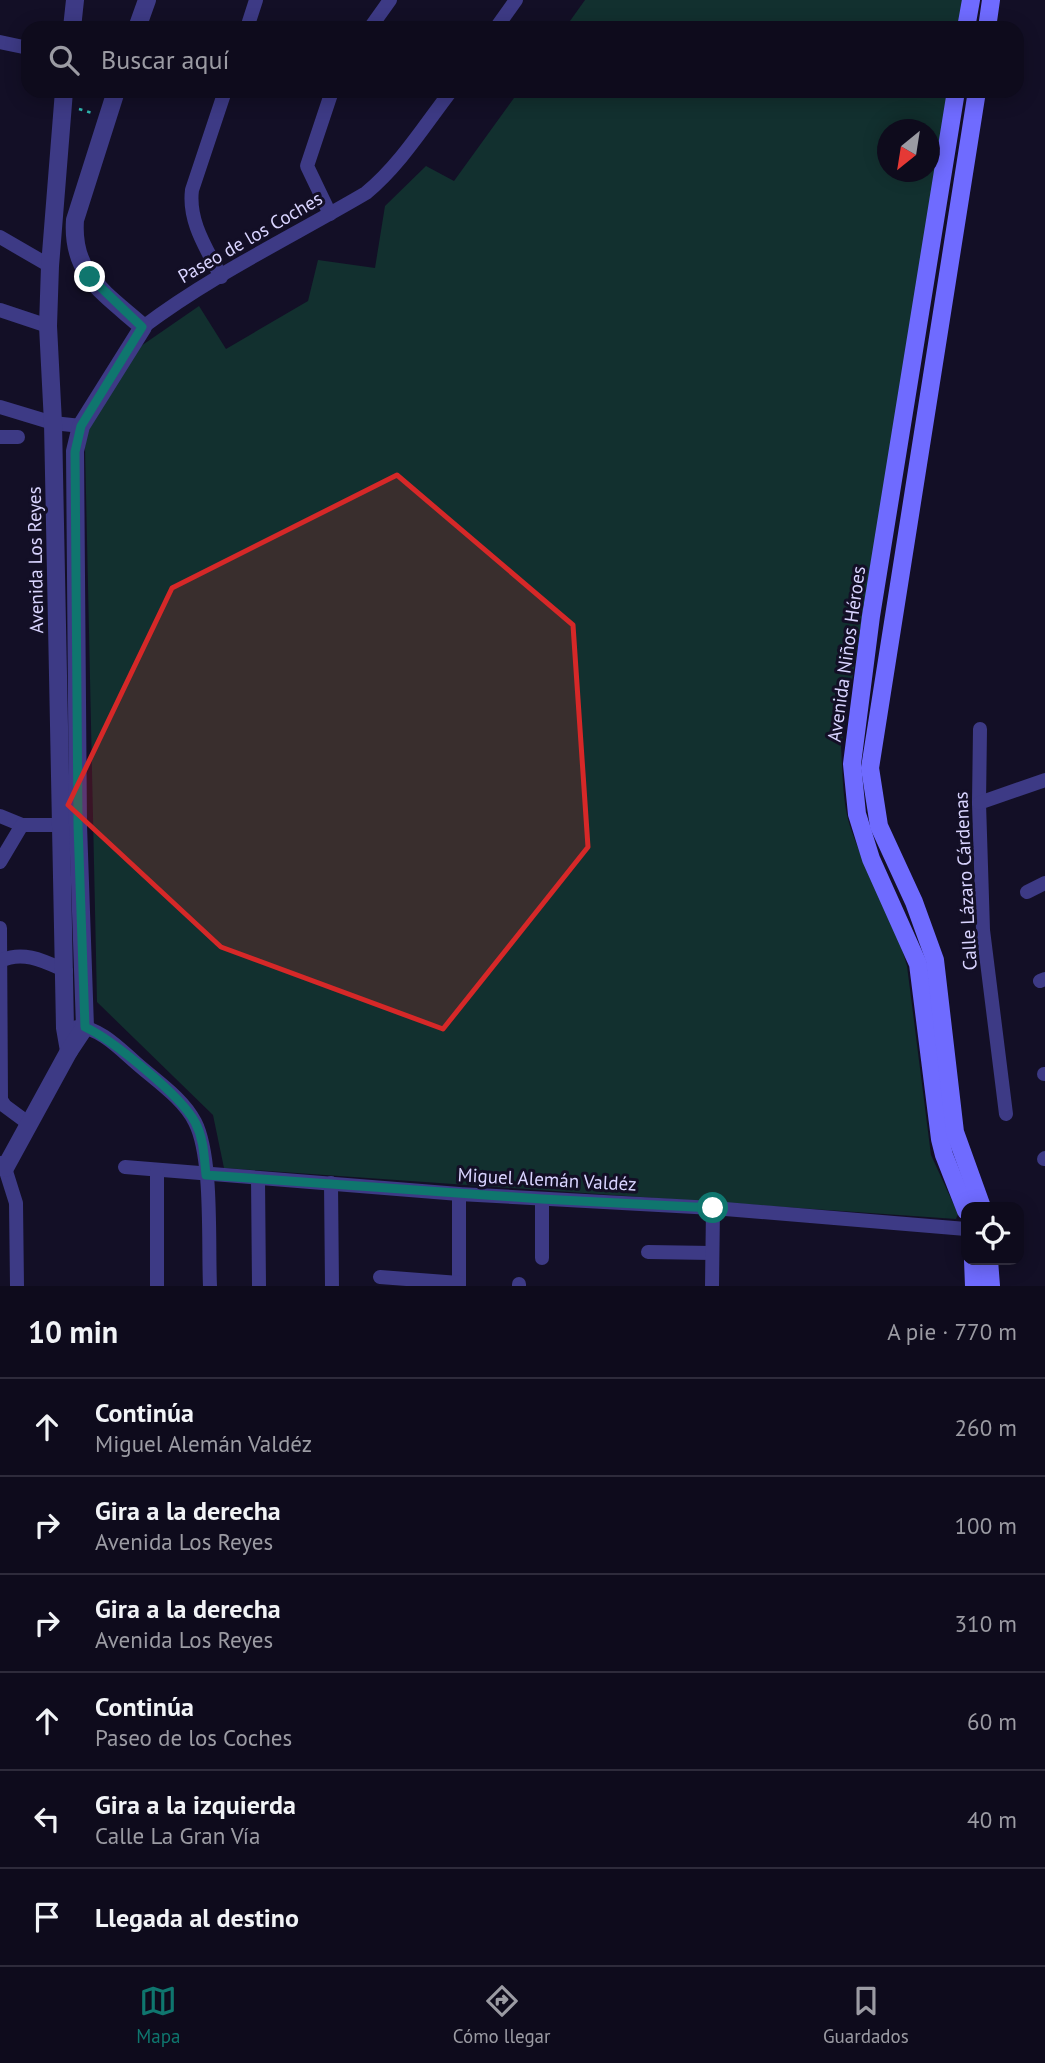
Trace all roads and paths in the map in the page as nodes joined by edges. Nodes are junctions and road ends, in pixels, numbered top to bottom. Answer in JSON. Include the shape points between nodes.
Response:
{"nodes":[{"id":1,"x":75,"y":0,"type":"edge"},
{"id":2,"x":147,"y":0,"type":"edge"},
{"id":3,"x":256,"y":0,"type":"edge"},
{"id":4,"x":390,"y":0,"type":"edge"},
{"id":5,"x":516,"y":0,"type":"edge"},
{"id":6,"x":971,"y":0,"type":"edge"},
{"id":7,"x":991,"y":0,"type":"edge"},
{"id":8,"x":73,"y":21,"type":"edge"},
{"id":9,"x":140,"y":21,"type":"edge"},
{"id":10,"x":249,"y":21,"type":"edge"},
{"id":11,"x":375,"y":21,"type":"edge"},
{"id":12,"x":501,"y":21,"type":"edge"},
{"id":13,"x":968,"y":21,"type":"edge"},
{"id":14,"x":988,"y":21,"type":"edge"},
{"id":15,"x":0,"y":42,"type":"edge"},
{"id":16,"x":21,"y":46,"type":"edge"},
{"id":17,"x":63,"y":98,"type":"edge"},
{"id":18,"x":114,"y":98,"type":"edge"},
{"id":19,"x":224,"y":98,"type":"edge"},
{"id":20,"x":330,"y":98,"type":"edge"},
{"id":21,"x":446,"y":98,"type":"edge"},
{"id":22,"x":955,"y":98,"type":"edge"},
{"id":23,"x":976,"y":98,"type":"edge"},
{"id":24,"x":107,"y":117,"type":"junction"},
{"id":25,"x":330,"y":214,"type":"junction"},
{"id":26,"x":0,"y":237,"type":"edge"},
{"id":27,"x":50,"y":266,"type":"junction"},
{"id":28,"x":221,"y":277,"type":"junction"},
{"id":29,"x":0,"y":310,"type":"edge"},
{"id":30,"x":48,"y":326,"type":"junction"},
{"id":31,"x":142,"y":327,"type":"junction"},
{"id":32,"x":0,"y":407,"type":"edge"},
{"id":33,"x":53,"y":423,"type":"junction"},
{"id":34,"x":81,"y":426,"type":"junction"},
{"id":35,"x":0,"y":436,"type":"edge"},
{"id":36,"x":18,"y":436,"type":"dead end"},
{"id":37,"x":871,"y":616,"type":"junction"},
{"id":38,"x":894,"y":620,"type":"junction"},
{"id":39,"x":980,"y":729,"type":"dead end"},
{"id":40,"x":1045,"y":780,"type":"edge"},
{"id":41,"x":979,"y":803,"type":"junction"},
{"id":42,"x":0,"y":816,"type":"edge"},
{"id":43,"x":22,"y":825,"type":"junction"},
{"id":44,"x":70,"y":825,"type":"junction"},
{"id":45,"x":0,"y":862,"type":"edge"},
{"id":46,"x":1045,"y":883,"type":"edge"},
{"id":47,"x":1027,"y":892,"type":"dead end"},
{"id":48,"x":0,"y":928,"type":"edge"},
{"id":49,"x":1,"y":960,"type":"edge"},
{"id":50,"x":66,"y":971,"type":"junction"},
{"id":51,"x":85,"y":1027,"type":"junction"},
{"id":52,"x":65,"y":1028,"type":"junction"},
{"id":53,"x":69,"y":1051,"type":"junction"},
{"id":54,"x":1006,"y":1114,"type":"dead end"},
{"id":55,"x":28,"y":1123,"type":"junction"},
{"id":56,"x":125,"y":1167,"type":"dead end"},
{"id":57,"x":2,"y":1170,"type":"edge"},
{"id":58,"x":157,"y":1171,"type":"junction"},
{"id":59,"x":206,"y":1175,"type":"junction"},
{"id":60,"x":258,"y":1178,"type":"junction"},
{"id":61,"x":331,"y":1183,"type":"junction"},
{"id":62,"x":459,"y":1194,"type":"junction"},
{"id":63,"x":542,"y":1199,"type":"junction"},
{"id":64,"x":963,"y":1202,"type":"edge"},
{"id":65,"x":980,"y":1202,"type":"edge"},
{"id":66,"x":713,"y":1208,"type":"junction"},
{"id":67,"x":961,"y":1229,"type":"edge"},
{"id":68,"x":648,"y":1252,"type":"dead end"},
{"id":69,"x":712,"y":1253,"type":"junction"},
{"id":70,"x":541,"y":1258,"type":"dead end"},
{"id":71,"x":973,"y":1265,"type":"edge"},
{"id":72,"x":989,"y":1265,"type":"edge"},
{"id":73,"x":380,"y":1277,"type":"dead end"},
{"id":74,"x":459,"y":1284,"type":"edge"},
{"id":75,"x":17,"y":1286,"type":"edge"},
{"id":76,"x":158,"y":1286,"type":"edge"},
{"id":77,"x":210,"y":1286,"type":"edge"},
{"id":78,"x":259,"y":1286,"type":"edge"},
{"id":79,"x":332,"y":1286,"type":"edge"},
{"id":80,"x":712,"y":1286,"type":"edge"},
{"id":81,"x":974,"y":1286,"type":"edge"},
{"id":82,"x":991,"y":1286,"type":"edge"}],
"edges":[{"from":1,"to":8,"type":"street"},
{"from":2,"to":9,"type":"street"},
{"from":3,"to":10,"type":"street"},
{"from":4,"to":11,"type":"street"},
{"from":5,"to":12,"type":"street"},
{"from":6,"to":13,"type":"main road"},
{"from":7,"to":14,"type":"main road"},
{"from":15,"to":16,"type":"street"},
{"from":17,"to":24,"type":"path"},
{"from":17,"to":27,"type":"street","name":"Avenida Los Reyes"},
{"from":18,"to":24,"type":"street"},
{"from":19,"to":28,"type":"street","via":[[191,201],[200,236]]},
{"from":20,"to":25,"type":"street","via":[[307,166]]},
{"from":21,"to":25,"type":"street","name":"Paseo de los Coches","via":[[382,180]]},
{"from":22,"to":37,"type":"main road","name":"Avenida Niños Héroes"},
{"from":23,"to":38,"type":"main road"},
{"from":24,"to":31,"type":"street","via":[[75,220],[76,250],[90,277]]},
{"from":25,"to":28,"type":"street","name":"Paseo de los Coches"},
{"from":26,"to":27,"type":"street"},
{"from":27,"to":30,"type":"street","name":"Avenida Los Reyes"},
{"from":28,"to":31,"type":"street","name":"Paseo de los Coches"},
{"from":29,"to":30,"type":"street"},
{"from":30,"to":33,"type":"street","name":"Avenida Los Reyes"},
{"from":31,"to":34,"type":"street","name":"Paseo de los Coches"},
{"from":32,"to":33,"type":"street"},
{"from":33,"to":34,"type":"street"},
{"from":33,"to":44,"type":"street","name":"Avenida Los Reyes"},
{"from":34,"to":44,"type":"street","name":"Avenida Los Reyes","via":[[75,452]]},
{"from":35,"to":36,"type":"street"},
{"from":37,"to":38,"type":"street"},
{"from":37,"to":64,"type":"main road","name":"Avenida Niños Héroes","via":[[852,764],[857,814],[871,859],[918,964],[940,1139]]},
{"from":38,"to":65,"type":"main road","via":[[870,768],[879,826],[935,960],[955,1132]]},
{"from":39,"to":41,"type":"street","name":"Calle Lázaro Cárdenas"},
{"from":40,"to":41,"type":"street"},
{"from":41,"to":54,"type":"street","name":"Calle Lázaro Cárdenas","via":[[983,930]]},
{"from":42,"to":43,"type":"street"},
{"from":43,"to":44,"type":"street"},
{"from":43,"to":45,"type":"street"},
{"from":44,"to":50,"type":"street","name":"Avenida Los Reyes"},
{"from":44,"to":51,"type":"street","name":"Avenida Los Reyes"},
{"from":46,"to":47,"type":"street"},
{"from":48,"to":49,"type":"street"},
{"from":49,"to":50,"type":"street","via":[[29,956]]},
{"from":49,"to":55,"type":"street","via":[[1,1100]]},
{"from":50,"to":52,"type":"street","name":"Avenida Los Reyes"},
{"from":51,"to":52,"type":"street"},
{"from":51,"to":53,"type":"street"},
{"from":51,"to":59,"type":"street","via":[[124,1052],[184,1106],[203,1142]]},
{"from":52,"to":53,"type":"street","name":"Avenida Los Reyes"},
{"from":53,"to":55,"type":"street"},
{"from":55,"to":57,"type":"street"},
{"from":56,"to":58,"type":"street","name":"Miguel Alemán Valdéz"},
{"from":57,"to":75,"type":"street","via":[[12,1184],[16,1203]]},
{"from":58,"to":59,"type":"street","name":"Miguel Alemán Valdéz"},
{"from":58,"to":76,"type":"street"},
{"from":59,"to":60,"type":"street","name":"Miguel Alemán Valdéz"},
{"from":59,"to":77,"type":"street"},
{"from":60,"to":61,"type":"street","name":"Miguel Alemán Valdéz"},
{"from":60,"to":78,"type":"street"},
{"from":61,"to":62,"type":"street","name":"Miguel Alemán Valdéz"},
{"from":61,"to":79,"type":"street"},
{"from":62,"to":63,"type":"street","name":"Miguel Alemán Valdéz"},
{"from":62,"to":74,"type":"street"},
{"from":63,"to":66,"type":"street","name":"Miguel Alemán Valdéz"},
{"from":63,"to":70,"type":"street"},
{"from":66,"to":67,"type":"street","name":"Miguel Alemán Valdéz"},
{"from":66,"to":69,"type":"street"},
{"from":68,"to":69,"type":"street"},
{"from":69,"to":80,"type":"street"},
{"from":71,"to":81,"type":"main road"},
{"from":72,"to":82,"type":"main road"},
{"from":73,"to":74,"type":"street"}]}
